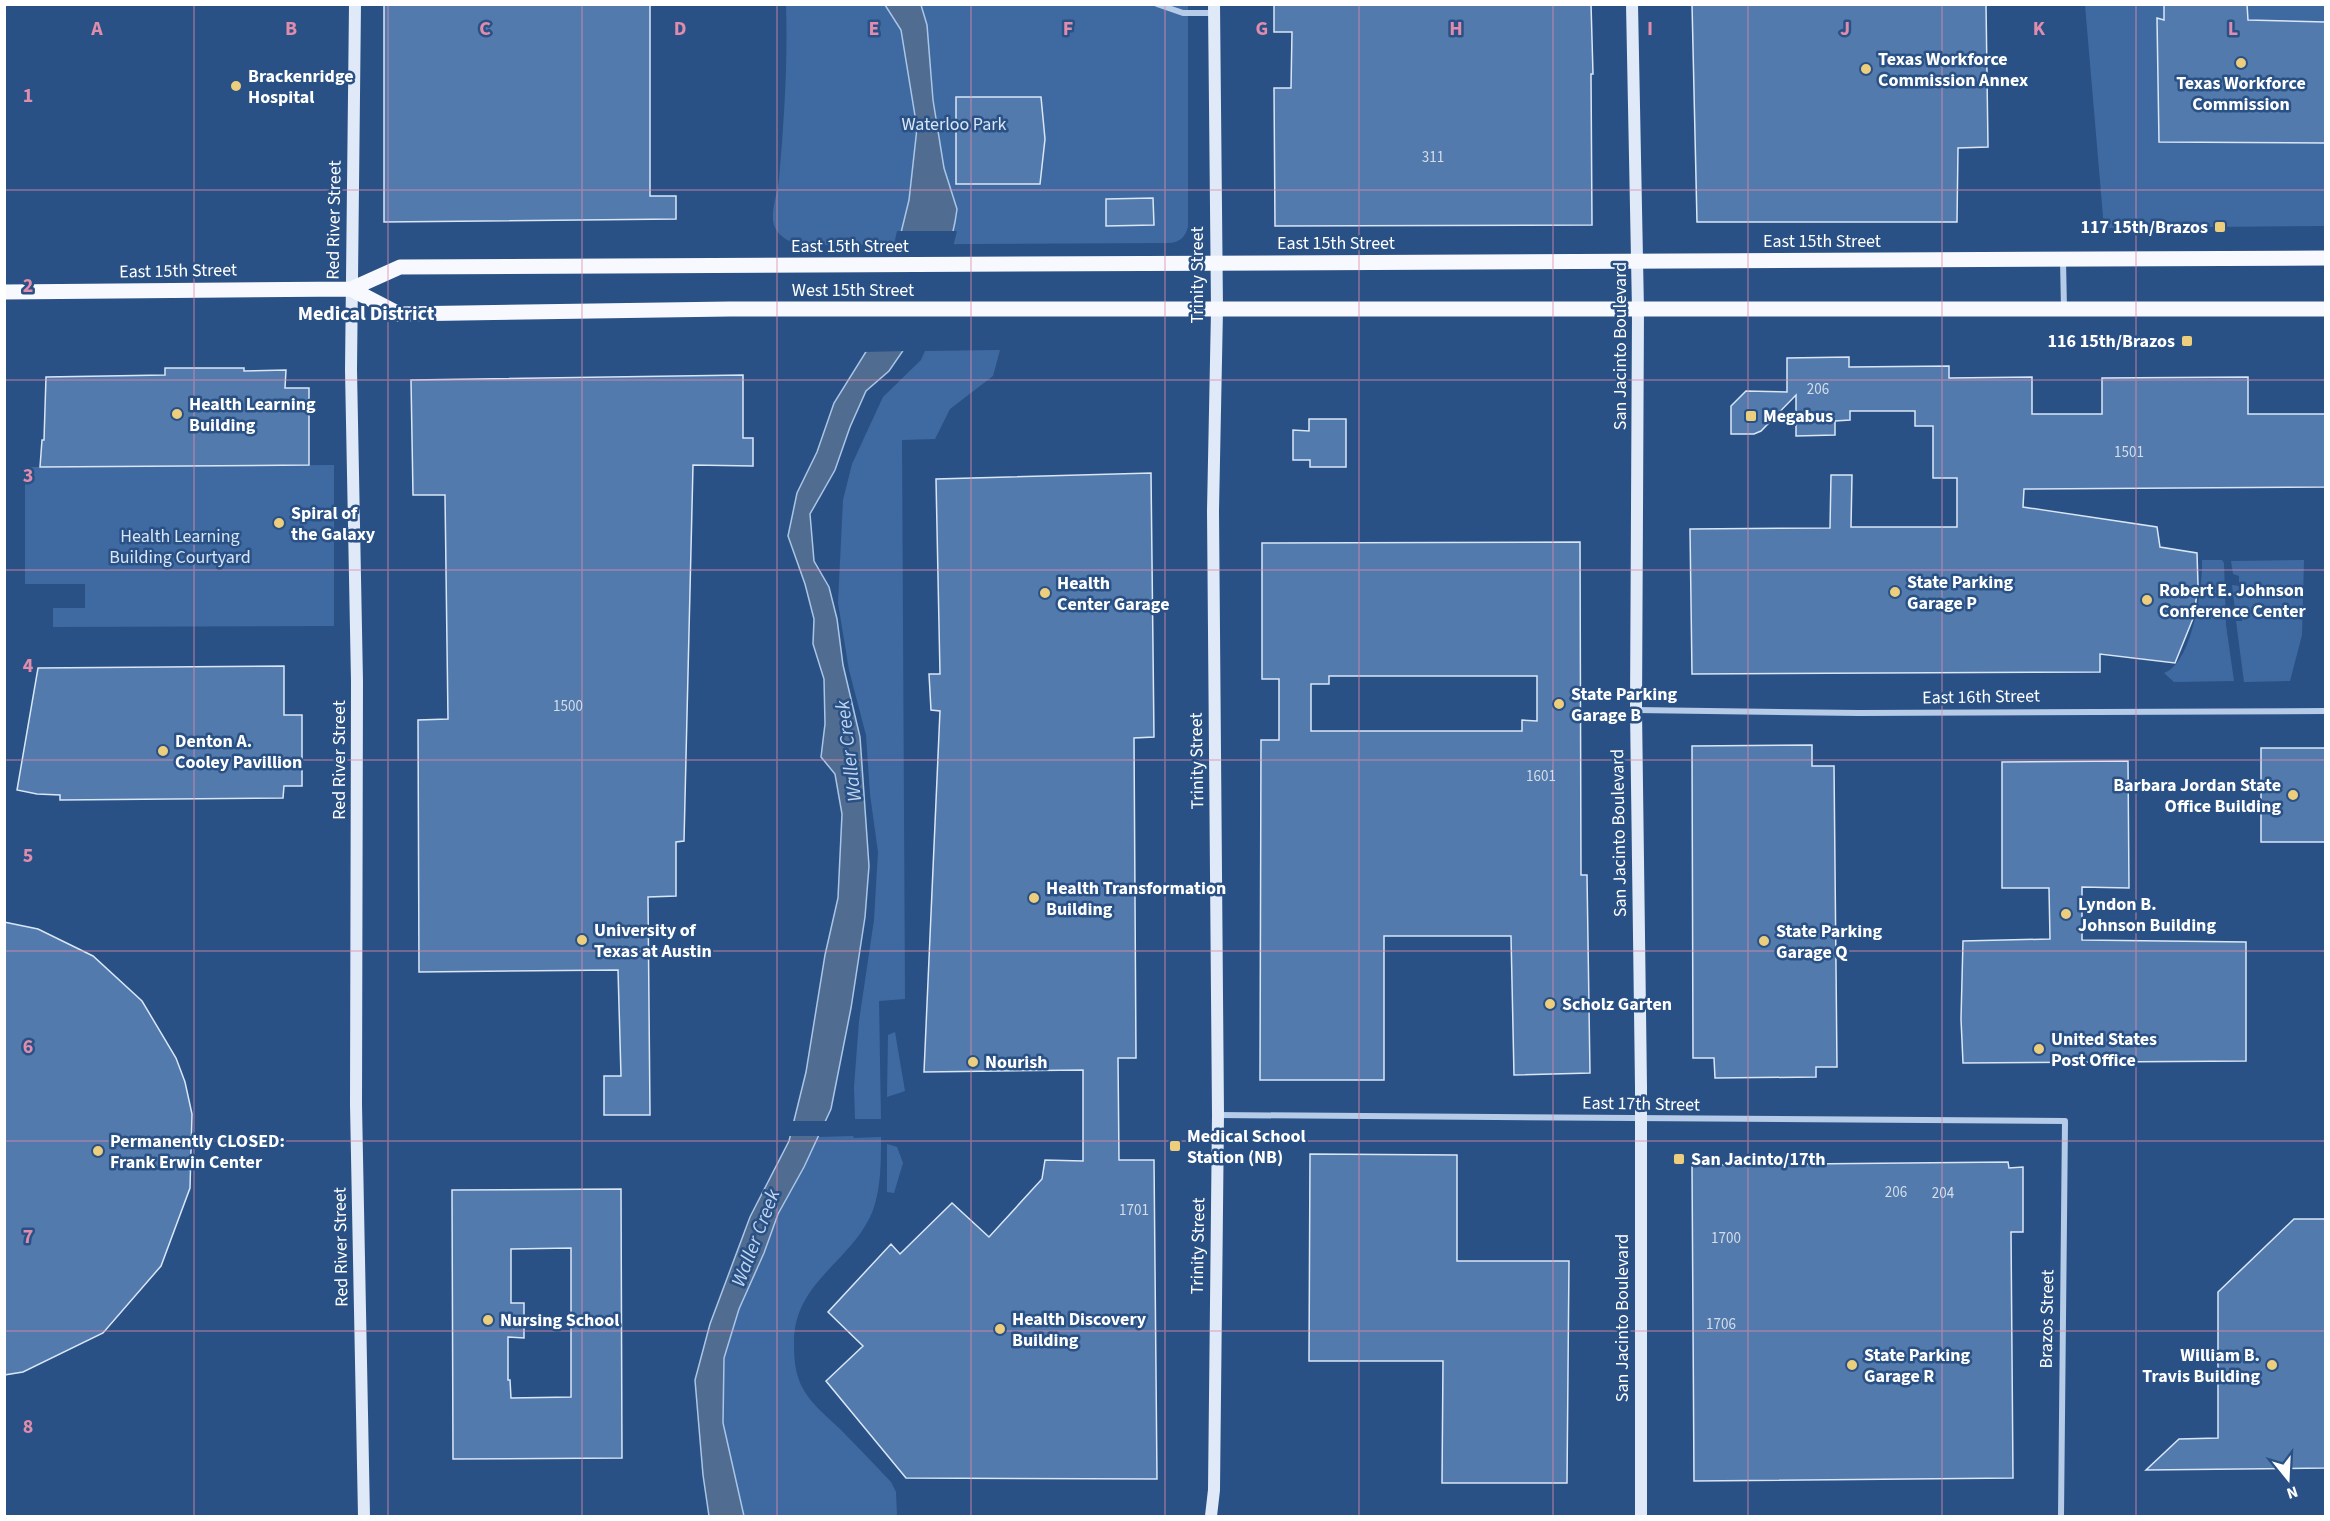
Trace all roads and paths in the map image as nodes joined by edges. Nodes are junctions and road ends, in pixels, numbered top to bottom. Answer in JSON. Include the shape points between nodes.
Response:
{"nodes":[{"id":1,"x":354,"y":4,"type":"edge"},
{"id":2,"x":1157,"y":4,"type":"edge"},
{"id":3,"x":1632,"y":4,"type":"edge"},
{"id":4,"x":1214,"y":9,"type":"edge"},
{"id":5,"x":2325,"y":258,"type":"edge"},
{"id":6,"x":2063,"y":259,"type":"junction"},
{"id":7,"x":1638,"y":261,"type":"junction"},
{"id":8,"x":1216,"y":263,"type":"junction"},
{"id":9,"x":351,"y":289,"type":"junction"},
{"id":10,"x":4,"y":292,"type":"edge"},
{"id":11,"x":730,"y":309,"type":"joint"},
{"id":12,"x":2064,"y":309,"type":"junction"},
{"id":13,"x":2325,"y":309,"type":"edge"},
{"id":14,"x":1216,"y":310,"type":"junction"},
{"id":15,"x":1638,"y":310,"type":"junction"},
{"id":16,"x":1636,"y":710,"type":"junction"},
{"id":17,"x":2325,"y":711,"type":"edge"},
{"id":18,"x":1218,"y":1115,"type":"junction"},
{"id":19,"x":1641,"y":1120,"type":"junction"},
{"id":20,"x":2065,"y":1121,"type":"joint"},
{"id":21,"x":364,"y":1516,"type":"edge"},
{"id":22,"x":1211,"y":1516,"type":"edge"},
{"id":23,"x":1641,"y":1516,"type":"edge"},
{"id":24,"x":2061,"y":1516,"type":"edge"}],
"edges":[{"from":1,"to":9,"type":"main road","name":"Red River Street"},
{"from":2,"to":4,"type":"street","via":[[1184,13]]},
{"from":3,"to":7,"type":"main road","name":"San Jacinto Boulevard"},
{"from":4,"to":8,"type":"main road","name":"Trinity Street"},
{"from":5,"to":6,"type":"main road","name":"East 15th Street"},
{"from":6,"to":7,"type":"main road","name":"East 15th Street"},
{"from":6,"to":12,"type":"street"},
{"from":7,"to":8,"type":"main road","name":"East 15th Street"},
{"from":7,"to":15,"type":"main road","name":"San Jacinto Boulevard"},
{"from":8,"to":9,"type":"main road","name":"East 15th Street","via":[[400,267]]},
{"from":8,"to":14,"type":"main road","name":"Trinity Street"},
{"from":9,"to":10,"type":"main road","name":"East 15th Street"},
{"from":9,"to":11,"type":"main road","name":"East 15th Street","via":[[399,314]]},
{"from":9,"to":21,"type":"main road","name":"Red River Street","via":[[357,681],[356,1105]]},
{"from":11,"to":14,"type":"main road","name":"West 15th Street"},
{"from":12,"to":13,"type":"main road"},
{"from":12,"to":15,"type":"main road"},
{"from":14,"to":15,"type":"main road"},
{"from":14,"to":18,"type":"main road","name":"Trinity Street","via":[[1212,511]]},
{"from":15,"to":16,"type":"main road","name":"San Jacinto Boulevard"},
{"from":16,"to":17,"type":"street","name":"East 16th Street"},
{"from":16,"to":19,"type":"main road","name":"San Jacinto Boulevard"},
{"from":18,"to":19,"type":"street","name":"East 17th Street"},
{"from":18,"to":22,"type":"main road","name":"Trinity Street"},
{"from":19,"to":20,"type":"street","name":"East 17th Street"},
{"from":19,"to":23,"type":"main road","name":"San Jacinto Boulevard"},
{"from":20,"to":24,"type":"street","name":"Brazos Street"}]}
